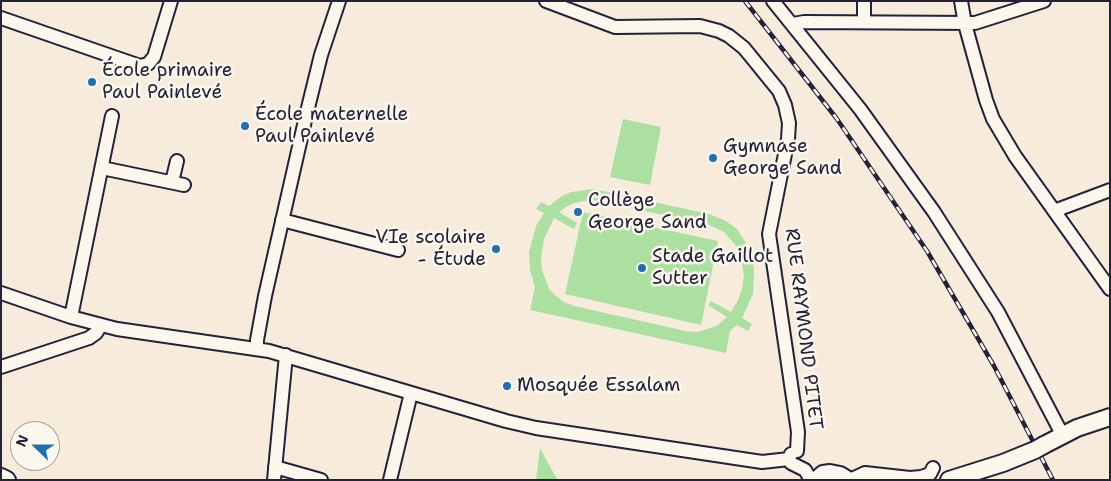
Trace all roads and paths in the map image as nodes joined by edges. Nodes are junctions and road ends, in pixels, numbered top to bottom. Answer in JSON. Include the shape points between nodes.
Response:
{"nodes":[{"id":1,"x":171,"y":1,"type":"edge"},
{"id":2,"x":339,"y":1,"type":"edge"},
{"id":3,"x":546,"y":1,"type":"edge"},
{"id":4,"x":774,"y":1,"type":"edge"},
{"id":5,"x":864,"y":1,"type":"edge"},
{"id":6,"x":961,"y":1,"type":"edge"},
{"id":7,"x":1044,"y":1,"type":"edge"},
{"id":8,"x":1,"y":18,"type":"edge"},
{"id":9,"x":864,"y":22,"type":"junction"},
{"id":10,"x":793,"y":24,"type":"junction"},
{"id":11,"x":965,"y":24,"type":"junction"},
{"id":12,"x":112,"y":116,"type":"dead end"},
{"id":13,"x":177,"y":161,"type":"dead end"},
{"id":14,"x":102,"y":168,"type":"junction"},
{"id":15,"x":1110,"y":190,"type":"edge"},
{"id":16,"x":1054,"y":211,"type":"junction"},
{"id":17,"x":282,"y":220,"type":"junction"},
{"id":18,"x":398,"y":250,"type":"dead end"},
{"id":19,"x":1110,"y":289,"type":"edge"},
{"id":20,"x":1,"y":293,"type":"edge"},
{"id":21,"x":71,"y":317,"type":"junction"},
{"id":22,"x":101,"y":325,"type":"junction"},
{"id":23,"x":258,"y":349,"type":"junction"},
{"id":24,"x":286,"y":355,"type":"junction"},
{"id":25,"x":1,"y":367,"type":"edge"},
{"id":26,"x":411,"y":393,"type":"junction"},
{"id":27,"x":1110,"y":417,"type":"edge"},
{"id":28,"x":1063,"y":436,"type":"junction"},
{"id":29,"x":797,"y":459,"type":"junction"},
{"id":30,"x":933,"y":468,"type":"dead end"},
{"id":31,"x":275,"y":474,"type":"edge"},
{"id":32,"x":1,"y":477,"type":"edge"},
{"id":33,"x":817,"y":478,"type":"edge"},
{"id":34,"x":7,"y":480,"type":"edge"},
{"id":35,"x":321,"y":480,"type":"edge"},
{"id":36,"x":390,"y":480,"type":"edge"},
{"id":37,"x":849,"y":480,"type":"edge"},
{"id":38,"x":949,"y":480,"type":"edge"}],
"edges":[{"from":1,"to":8,"type":"street","via":[[154,57],[148,64],[140,66]]},
{"from":2,"to":17,"type":"street","via":[[321,55]]},
{"from":3,"to":29,"type":"street","name":"RUE RAYMOND PITET","via":[[615,27],[700,26],[719,31],[744,48],[779,91],[789,123],[788,138],[769,234],[798,432]]},
{"from":4,"to":10,"type":"street"},
{"from":5,"to":9,"type":"street"},
{"from":6,"to":11,"type":"street"},
{"from":7,"to":11,"type":"street"},
{"from":9,"to":10,"type":"street"},
{"from":9,"to":11,"type":"street"},
{"from":10,"to":28,"type":"street","via":[[860,109],[934,212],[998,312]]},
{"from":11,"to":16,"type":"street","via":[[993,119]]},
{"from":12,"to":14,"type":"street"},
{"from":13,"to":14,"type":"street","via":[[178,184]]},
{"from":14,"to":21,"type":"street"},
{"from":15,"to":16,"type":"street"},
{"from":16,"to":19,"type":"street"},
{"from":17,"to":18,"type":"street"},
{"from":17,"to":23,"type":"street","via":[[257,340]]},
{"from":20,"to":21,"type":"street"},
{"from":21,"to":22,"type":"street"},
{"from":22,"to":23,"type":"street"},
{"from":22,"to":25,"type":"street","via":[[89,338]]},
{"from":23,"to":24,"type":"street"},
{"from":24,"to":26,"type":"street"},
{"from":24,"to":31,"type":"street"},
{"from":26,"to":29,"type":"street","via":[[506,421],[566,434],[762,462]]},
{"from":26,"to":36,"type":"street"},
{"from":27,"to":28,"type":"main road"},
{"from":28,"to":38,"type":"main road","via":[[1002,463]]},
{"from":29,"to":33,"type":"street"},
{"from":30,"to":37,"type":"street","via":[[930,474],[921,477],[865,473]]},
{"from":31,"to":35,"type":"street"},
{"from":32,"to":34,"type":"main road"},
{"from":33,"to":37,"type":"main road","via":[[836,473]]}]}
